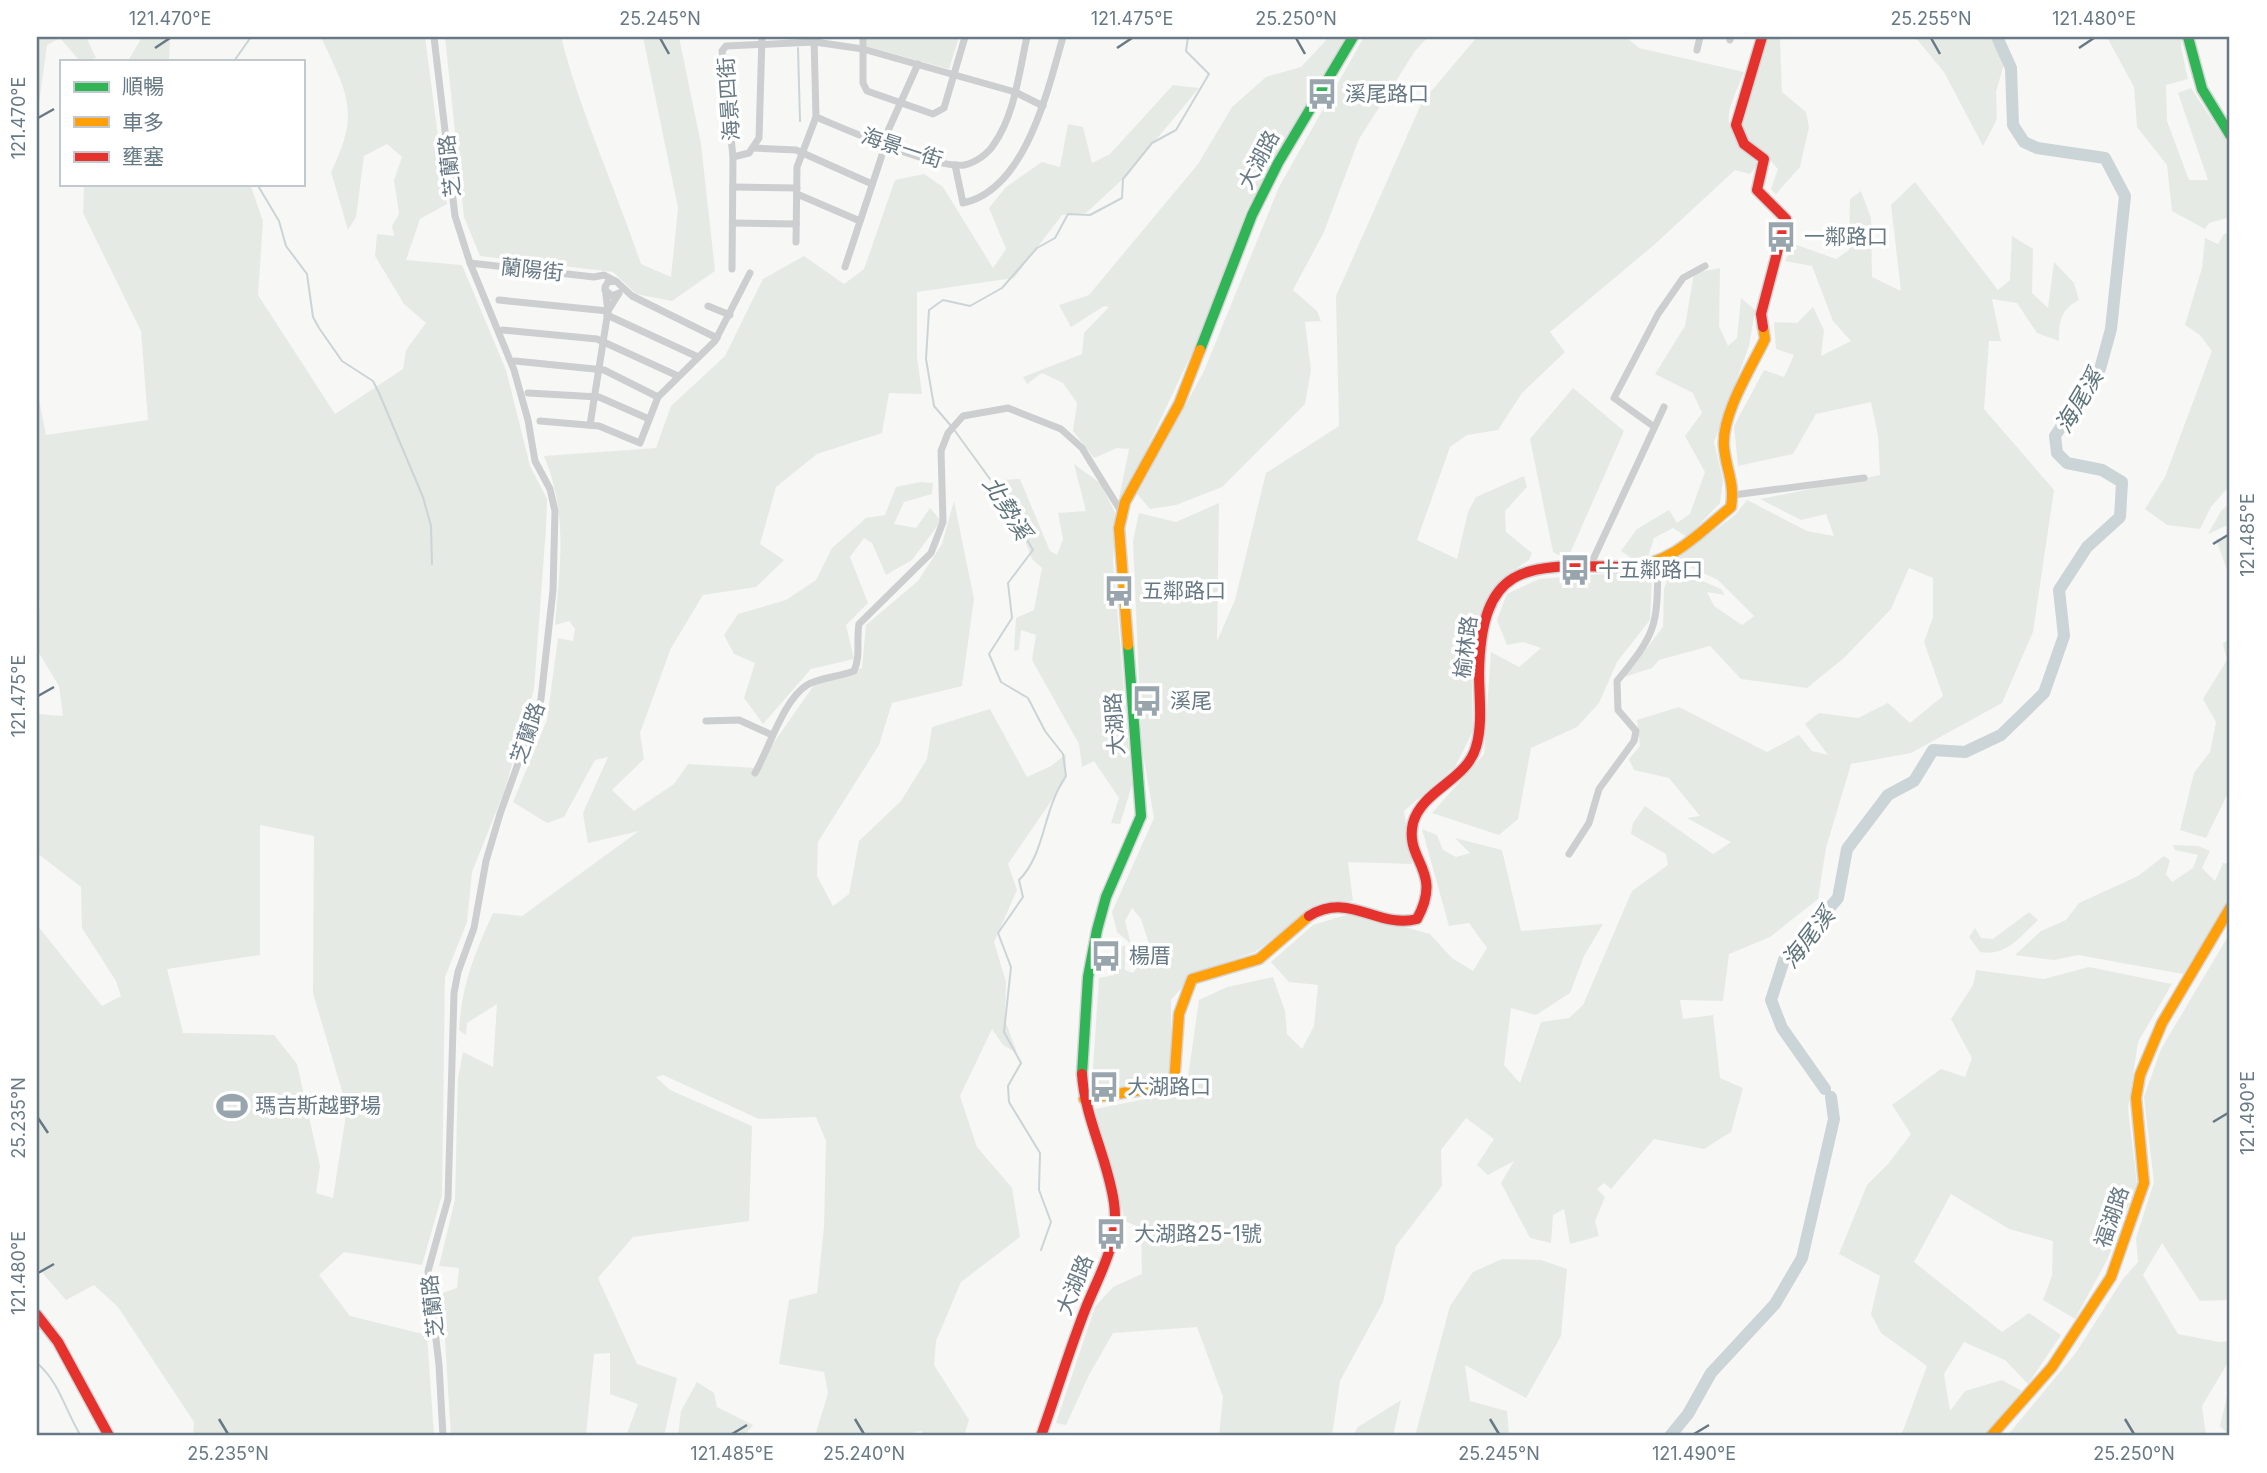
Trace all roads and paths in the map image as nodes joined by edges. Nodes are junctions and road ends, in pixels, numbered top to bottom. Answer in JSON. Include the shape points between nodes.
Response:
{"nodes":[{"id":1,"x":434,"y":37,"type":"edge"},
{"id":2,"x":863,"y":37,"type":"edge"},
{"id":3,"x":965,"y":37,"type":"edge"},
{"id":4,"x":1027,"y":37,"type":"edge"},
{"id":5,"x":1063,"y":37,"type":"edge"},
{"id":6,"x":1353,"y":37,"type":"edge"},
{"id":7,"x":1700,"y":37,"type":"edge"},
{"id":8,"x":1762,"y":37,"type":"edge"},
{"id":9,"x":2188,"y":37,"type":"edge"},
{"id":10,"x":815,"y":39,"type":"edge"},
{"id":11,"x":762,"y":40,"type":"edge"},
{"id":12,"x":863,"y":49,"type":"junction"},
{"id":13,"x":1697,"y":50,"type":"dead end"},
{"id":14,"x":918,"y":64,"type":"junction"},
{"id":15,"x":952,"y":75,"type":"junction"},
{"id":16,"x":1015,"y":92,"type":"junction"},
{"id":17,"x":901,"y":104,"type":"junction"},
{"id":18,"x":1043,"y":106,"type":"junction"},
{"id":19,"x":816,"y":117,"type":"junction"},
{"id":20,"x":2230,"y":135,"type":"edge"},
{"id":21,"x":882,"y":145,"type":"junction"},
{"id":22,"x":754,"y":148,"type":"junction"},
{"id":23,"x":803,"y":152,"type":"junction"},
{"id":24,"x":733,"y":157,"type":"junction"},
{"id":25,"x":955,"y":165,"type":"junction"},
{"id":26,"x":872,"y":184,"type":"junction"},
{"id":27,"x":733,"y":187,"type":"junction"},
{"id":28,"x":797,"y":191,"type":"junction"},
{"id":29,"x":860,"y":221,"type":"junction"},
{"id":30,"x":733,"y":223,"type":"junction"},
{"id":31,"x":796,"y":224,"type":"junction"},
{"id":32,"x":796,"y":242,"type":"dead end"},
{"id":33,"x":470,"y":263,"type":"junction"},
{"id":34,"x":1705,"y":266,"type":"dead end"},
{"id":35,"x":845,"y":267,"type":"dead end"},
{"id":36,"x":732,"y":269,"type":"dead end"},
{"id":37,"x":750,"y":273,"type":"dead end"},
{"id":38,"x":594,"y":277,"type":"junction"},
{"id":39,"x":618,"y":283,"type":"junction"},
{"id":40,"x":605,"y":289,"type":"junction"},
{"id":41,"x":618,"y":295,"type":"junction"},
{"id":42,"x":499,"y":300,"type":"dead end"},
{"id":43,"x":708,"y":306,"type":"dead end"},
{"id":44,"x":607,"y":313,"type":"junction"},
{"id":45,"x":730,"y":315,"type":"junction"},
{"id":46,"x":503,"y":330,"type":"dead end"},
{"id":47,"x":717,"y":338,"type":"junction"},
{"id":48,"x":603,"y":341,"type":"junction"},
{"id":49,"x":698,"y":356,"type":"junction"},
{"id":50,"x":515,"y":360,"type":"dead end"},
{"id":51,"x":598,"y":369,"type":"junction"},
{"id":52,"x":678,"y":376,"type":"junction"},
{"id":53,"x":528,"y":393,"type":"dead end"},
{"id":54,"x":594,"y":397,"type":"junction"},
{"id":55,"x":658,"y":397,"type":"junction"},
{"id":56,"x":1664,"y":407,"type":"dead end"},
{"id":57,"x":649,"y":419,"type":"junction"},
{"id":58,"x":540,"y":421,"type":"dead end"},
{"id":59,"x":590,"y":425,"type":"junction"},
{"id":60,"x":1653,"y":426,"type":"junction"},
{"id":61,"x":1864,"y":478,"type":"dead end"},
{"id":62,"x":1733,"y":495,"type":"junction"},
{"id":63,"x":1122,"y":513,"type":"junction"},
{"id":64,"x":1658,"y":562,"type":"junction"},
{"id":65,"x":1590,"y":566,"type":"junction"},
{"id":66,"x":706,"y":721,"type":"dead end"},
{"id":67,"x":772,"y":735,"type":"junction"},
{"id":68,"x":755,"y":773,"type":"dead end"},
{"id":69,"x":1569,"y":854,"type":"dead end"},
{"id":70,"x":2230,"y":908,"type":"edge"},
{"id":71,"x":1084,"y":1099,"type":"junction"},
{"id":72,"x":38,"y":1318,"type":"edge"},
{"id":73,"x":109,"y":1436,"type":"edge"},
{"id":74,"x":443,"y":1436,"type":"edge"},
{"id":75,"x":1041,"y":1436,"type":"edge"},
{"id":76,"x":1991,"y":1436,"type":"edge"}],
"edges":[{"from":1,"to":33,"type":"street","name":"芝蘭路","via":[[455,216]]},
{"from":2,"to":12,"type":"street"},
{"from":3,"to":15,"type":"street"},
{"from":4,"to":16,"type":"street","name":"海景一街"},
{"from":5,"to":18,"type":"street"},
{"from":6,"to":63,"type":"street","name":"大湖路","via":[[1252,215],[1179,404]]},
{"from":7,"to":13,"type":"street"},
{"from":8,"to":62,"type":"street","via":[[1736,125],[1744,144],[1764,159],[1757,190],[1786,219],[1761,314],[1765,339],[1724,434]]},
{"from":9,"to":20,"type":"street","via":[[2208,102]]},
{"from":10,"to":11,"type":"street","name":"海景四街"},
{"from":10,"to":12,"type":"street","name":"海景四街"},
{"from":10,"to":19,"type":"street"},
{"from":11,"to":22,"type":"street","via":[[759,138]]},
{"from":11,"to":24,"type":"street","name":"海景四街","via":[[726,46],[722,51]]},
{"from":12,"to":14,"type":"street","name":"海景四街"},
{"from":12,"to":17,"type":"street","via":[[867,91]]},
{"from":14,"to":15,"type":"street","name":"海景四街"},
{"from":14,"to":17,"type":"street"},
{"from":15,"to":16,"type":"street","name":"海景四街"},
{"from":15,"to":17,"type":"street","via":[[941,112]]},
{"from":16,"to":18,"type":"street","name":"海景四街"},
{"from":16,"to":25,"type":"street","name":"海景一街","via":[[995,144],[974,161]]},
{"from":17,"to":21,"type":"street"},
{"from":18,"to":25,"type":"street","via":[[1018,158],[995,186],[970,202],[963,203]]},
{"from":19,"to":21,"type":"street","name":"海景一街"},
{"from":19,"to":23,"type":"street"},
{"from":21,"to":25,"type":"street","name":"海景一街"},
{"from":21,"to":26,"type":"street"},
{"from":22,"to":23,"type":"street"},
{"from":22,"to":24,"type":"street"},
{"from":23,"to":26,"type":"street"},
{"from":23,"to":28,"type":"street","via":[[797,167]]},
{"from":24,"to":27,"type":"street","name":"海景四街"},
{"from":26,"to":29,"type":"street"},
{"from":27,"to":28,"type":"street"},
{"from":27,"to":30,"type":"street","name":"海景四街"},
{"from":28,"to":29,"type":"street"},
{"from":28,"to":31,"type":"street"},
{"from":29,"to":35,"type":"street"},
{"from":30,"to":31,"type":"street"},
{"from":30,"to":36,"type":"street","name":"海景四街"},
{"from":31,"to":32,"type":"street"},
{"from":33,"to":38,"type":"street","name":"蘭陽街"},
{"from":33,"to":74,"type":"street","name":"芝蘭路","via":[[514,370],[535,461],[553,499],[555,524],[541,699],[486,861],[474,928],[454,993],[448,1199],[428,1271]]},
{"from":34,"to":60,"type":"street","via":[[1683,278],[1614,398]]},
{"from":37,"to":45,"type":"street"},
{"from":38,"to":39,"type":"street","name":"蘭陽街","via":[[604,275]]},
{"from":38,"to":40,"type":"street","name":"蘭陽街"},
{"from":39,"to":40,"type":"street","via":[[611,281]]},
{"from":39,"to":41,"type":"street"},
{"from":39,"to":47,"type":"street","name":"蘭陽街","via":[[632,296]]},
{"from":40,"to":41,"type":"street","name":"蘭陽街"},
{"from":40,"to":44,"type":"street"},
{"from":41,"to":44,"type":"street"},
{"from":42,"to":44,"type":"street","name":"蘭陽街"},
{"from":43,"to":45,"type":"street"},
{"from":44,"to":48,"type":"street"},
{"from":44,"to":49,"type":"street","name":"蘭陽街"},
{"from":45,"to":47,"type":"street"},
{"from":46,"to":48,"type":"street"},
{"from":47,"to":49,"type":"street"},
{"from":48,"to":51,"type":"street"},
{"from":48,"to":52,"type":"street"},
{"from":49,"to":52,"type":"street"},
{"from":50,"to":51,"type":"street"},
{"from":51,"to":54,"type":"street"},
{"from":51,"to":55,"type":"street"},
{"from":52,"to":55,"type":"street"},
{"from":53,"to":54,"type":"street"},
{"from":54,"to":57,"type":"street"},
{"from":54,"to":59,"type":"street"},
{"from":55,"to":57,"type":"street"},
{"from":56,"to":60,"type":"street"},
{"from":57,"to":59,"type":"street","via":[[640,443]]},
{"from":58,"to":59,"type":"street"},
{"from":60,"to":65,"type":"street"},
{"from":61,"to":62,"type":"street"},
{"from":62,"to":64,"type":"street","via":[[1731,507]]},
{"from":63,"to":67,"type":"street","via":[[1082,449],[1061,429],[1008,408],[963,416],[942,450],[943,522],[931,553],[859,624],[859,659],[854,671],[807,685]]},
{"from":63,"to":71,"type":"street","name":"大湖路","via":[[1119,528],[1141,816],[1097,930],[1084,1021]]},
{"from":64,"to":65,"type":"street","name":"榆林路"},
{"from":64,"to":69,"type":"street","via":[[1657,619],[1646,646],[1617,681],[1618,710],[1636,732],[1634,741],[1599,789],[1589,823]]},
{"from":65,"to":71,"type":"street","name":"榆林路","via":[[1542,567],[1520,573],[1500,589],[1488,611],[1476,747],[1451,783],[1420,809],[1412,829],[1430,887],[1417,919],[1394,920],[1345,906],[1325,908],[1296,924],[1259,958],[1192,979],[1179,1014],[1174,1085]]},
{"from":66,"to":67,"type":"street","via":[[739,720]]},
{"from":67,"to":68,"type":"street"},
{"from":70,"to":76,"type":"street","name":"福湖路","via":[[2162,1023],[2140,1074],[2136,1098],[2144,1183],[2111,1277],[2052,1367]]},
{"from":71,"to":75,"type":"street","name":"大湖路","via":[[1114,1202],[1115,1228]]},
{"from":72,"to":73,"type":"street","via":[[58,1342]]}]}
